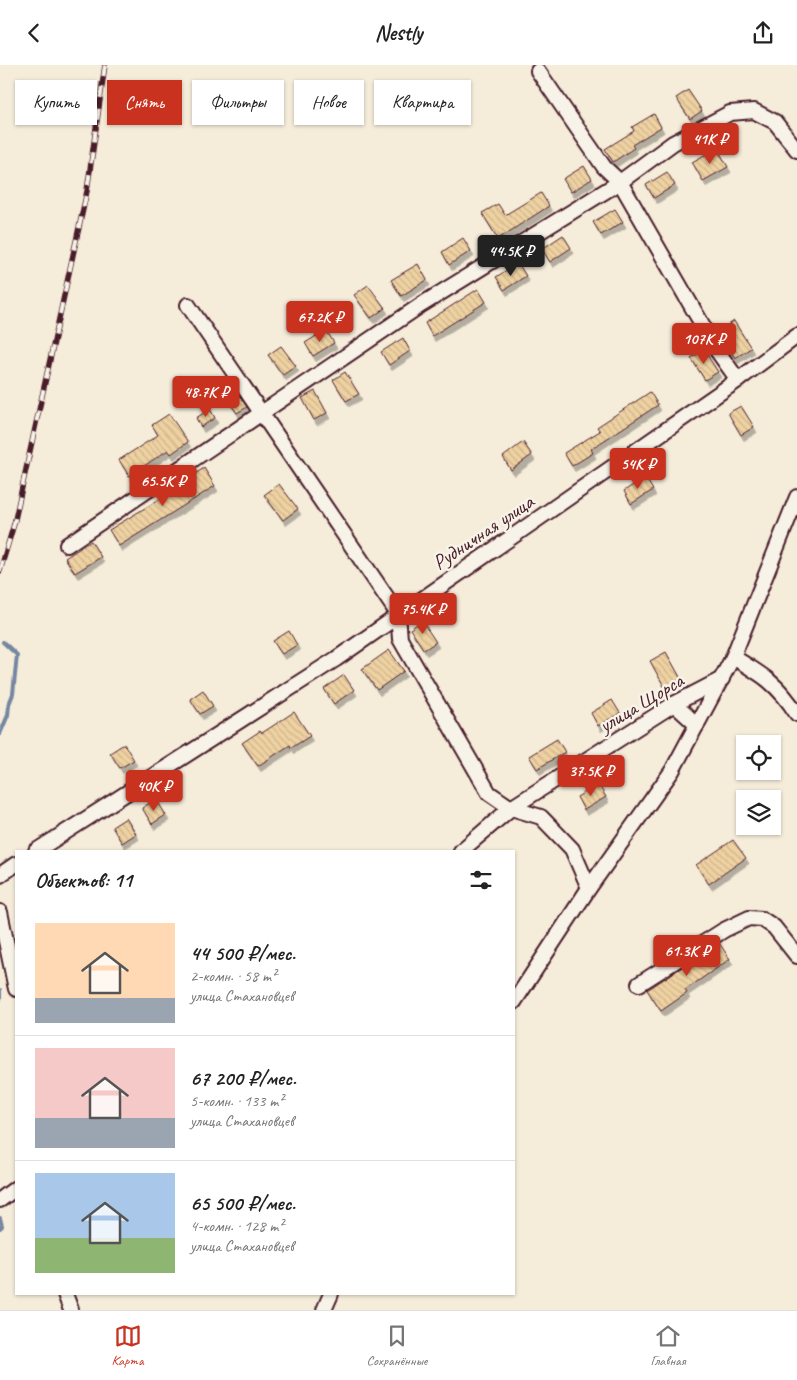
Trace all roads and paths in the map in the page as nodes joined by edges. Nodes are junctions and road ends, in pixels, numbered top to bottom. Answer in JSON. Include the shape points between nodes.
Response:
{"nodes":[{"id":1,"x":538,"y":71,"type":"dead end"},
{"id":2,"x":797,"y":150,"type":"edge"},
{"id":3,"x":620,"y":183,"type":"junction"},
{"id":4,"x":188,"y":305,"type":"dead end"},
{"id":5,"x":797,"y":336,"type":"edge"},
{"id":6,"x":738,"y":380,"type":"junction"},
{"id":7,"x":263,"y":413,"type":"junction"},
{"id":8,"x":797,"y":497,"type":"edge"},
{"id":9,"x":67,"y":545,"type":"dead end"},
{"id":10,"x":398,"y":614,"type":"junction"},
{"id":11,"x":733,"y":657,"type":"junction"},
{"id":12,"x":722,"y":679,"type":"junction"},
{"id":13,"x":674,"y":704,"type":"junction"},
{"id":14,"x":797,"y":713,"type":"edge"},
{"id":15,"x":697,"y":725,"type":"junction"},
{"id":16,"x":511,"y":808,"type":"junction"},
{"id":17,"x":38,"y":850,"type":"edge"},
{"id":18,"x":462,"y":850,"type":"edge"},
{"id":19,"x":15,"y":865,"type":"edge"},
{"id":20,"x":0,"y":875,"type":"edge"},
{"id":21,"x":589,"y":888,"type":"junction"},
{"id":22,"x":0,"y":912,"type":"edge"},
{"id":23,"x":797,"y":955,"type":"edge"},
{"id":24,"x":15,"y":984,"type":"edge"},
{"id":25,"x":639,"y":984,"type":"dead end"},
{"id":26,"x":515,"y":1000,"type":"edge"},
{"id":27,"x":15,"y":1189,"type":"edge"},
{"id":28,"x":0,"y":1200,"type":"edge"},
{"id":29,"x":65,"y":1295,"type":"edge"},
{"id":30,"x":331,"y":1295,"type":"edge"},
{"id":31,"x":71,"y":1310,"type":"edge"},
{"id":32,"x":324,"y":1310,"type":"edge"}],
"edges":[{"from":1,"to":3,"type":"street","via":[[604,167]]},
{"from":2,"to":3,"type":"street","via":[[775,122],[754,111],[730,113],[673,143]]},
{"from":3,"to":6,"type":"street","via":[[718,353]]},
{"from":3,"to":7,"type":"street","via":[[421,305]]},
{"from":4,"to":7,"type":"street"},
{"from":5,"to":6,"type":"street","name":"Рудничная улица"},
{"from":6,"to":10,"type":"street","name":"Рудничная улица"},
{"from":7,"to":9,"type":"street"},
{"from":7,"to":10,"type":"street"},
{"from":8,"to":11,"type":"street"},
{"from":10,"to":16,"type":"street","via":[[400,639],[484,785],[489,793]]},
{"from":10,"to":17,"type":"street","name":"Рудничная улица","via":[[336,659]]},
{"from":11,"to":12,"type":"street"},
{"from":11,"to":14,"type":"street","via":[[767,677]]},
{"from":12,"to":13,"type":"street","name":"улица Щорса"},
{"from":12,"to":15,"type":"street"},
{"from":13,"to":15,"type":"street"},
{"from":13,"to":16,"type":"street","name":"улица Щорса"},
{"from":15,"to":21,"type":"street","via":[[672,771]]},
{"from":16,"to":18,"type":"street","name":"улица Щорса"},
{"from":16,"to":21,"type":"street","via":[[541,817],[572,849]]},
{"from":19,"to":20,"type":"street"},
{"from":21,"to":26,"type":"street"},
{"from":22,"to":24,"type":"street"},
{"from":23,"to":25,"type":"street","via":[[774,927],[762,919],[749,918],[724,930]]},
{"from":27,"to":28,"type":"street"},
{"from":29,"to":31,"type":"street"},
{"from":30,"to":32,"type":"street"}]}
